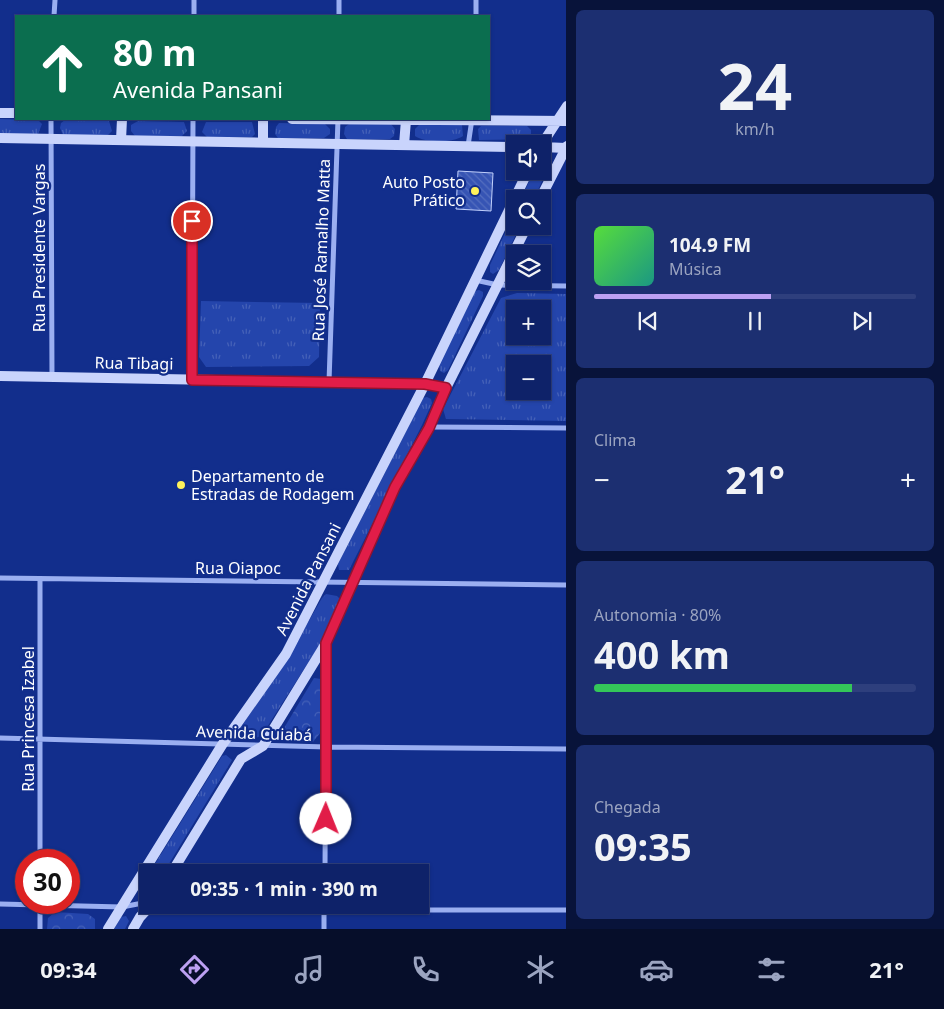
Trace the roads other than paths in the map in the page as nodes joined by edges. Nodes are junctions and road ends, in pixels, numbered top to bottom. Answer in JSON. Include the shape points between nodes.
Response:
{"nodes":[{"id":1,"x":55,"y":0,"type":"edge"},
{"id":2,"x":194,"y":0,"type":"edge"},
{"id":3,"x":339,"y":0,"type":"edge"},
{"id":4,"x":476,"y":0,"type":"edge"},
{"id":5,"x":54,"y":15,"type":"edge"},
{"id":6,"x":194,"y":15,"type":"edge"},
{"id":7,"x":339,"y":15,"type":"edge"},
{"id":8,"x":476,"y":15,"type":"edge"},
{"id":9,"x":566,"y":106,"type":"edge"},
{"id":10,"x":0,"y":113,"type":"edge"},
{"id":11,"x":15,"y":113,"type":"edge"},
{"id":12,"x":490,"y":119,"type":"edge"},
{"id":13,"x":51,"y":120,"type":"edge"},
{"id":14,"x":122,"y":120,"type":"edge"},
{"id":15,"x":193,"y":120,"type":"edge"},
{"id":16,"x":263,"y":120,"type":"edge"},
{"id":17,"x":338,"y":120,"type":"edge"},
{"id":18,"x":406,"y":120,"type":"edge"},
{"id":19,"x":472,"y":120,"type":"edge"},
{"id":20,"x":562,"y":121,"type":"edge"},
{"id":21,"x":550,"y":135,"type":"edge"},
{"id":22,"x":0,"y":138,"type":"edge"},
{"id":23,"x":51,"y":139,"type":"junction"},
{"id":24,"x":122,"y":140,"type":"junction"},
{"id":25,"x":191,"y":141,"type":"junction"},
{"id":26,"x":263,"y":142,"type":"junction"},
{"id":27,"x":338,"y":144,"type":"junction"},
{"id":28,"x":404,"y":145,"type":"junction"},
{"id":29,"x":468,"y":146,"type":"junction"},
{"id":30,"x":551,"y":146,"type":"edge"},
{"id":31,"x":506,"y":147,"type":"edge"},
{"id":32,"x":566,"y":147,"type":"edge"},
{"id":33,"x":524,"y":180,"type":"edge"},
{"id":34,"x":544,"y":190,"type":"edge"},
{"id":35,"x":523,"y":235,"type":"edge"},
{"id":36,"x":475,"y":280,"type":"junction"},
{"id":37,"x":498,"y":285,"type":"junction"},
{"id":38,"x":566,"y":286,"type":"edge"},
{"id":39,"x":0,"y":376,"type":"edge"},
{"id":40,"x":52,"y":377,"type":"junction"},
{"id":41,"x":192,"y":380,"type":"junction"},
{"id":42,"x":329,"y":382,"type":"junction"},
{"id":43,"x":425,"y":384,"type":"junction"},
{"id":44,"x":446,"y":388,"type":"junction"},
{"id":45,"x":429,"y":428,"type":"junction"},
{"id":46,"x":566,"y":428,"type":"edge"},
{"id":47,"x":0,"y":578,"type":"edge"},
{"id":48,"x":40,"y":579,"type":"junction"},
{"id":49,"x":324,"y":581,"type":"junction"},
{"id":50,"x":352,"y":581,"type":"junction"},
{"id":51,"x":566,"y":584,"type":"edge"},
{"id":52,"x":326,"y":643,"type":"junction"},
{"id":53,"x":0,"y":738,"type":"edge"},
{"id":54,"x":41,"y":738,"type":"junction"},
{"id":55,"x":222,"y":745,"type":"junction"},
{"id":56,"x":263,"y":746,"type":"junction"},
{"id":57,"x":327,"y":747,"type":"junction"},
{"id":58,"x":566,"y":749,"type":"edge"},
{"id":59,"x":40,"y":849,"type":"edge"},
{"id":60,"x":177,"y":864,"type":"edge"},
{"id":61,"x":325,"y":864,"type":"edge"},
{"id":62,"x":0,"y":904,"type":"edge"},
{"id":63,"x":15,"y":904,"type":"edge"},
{"id":64,"x":139,"y":904,"type":"edge"},
{"id":65,"x":80,"y":905,"type":"edge"},
{"id":66,"x":122,"y":907,"type":"junction"},
{"id":67,"x":429,"y":908,"type":"edge"},
{"id":68,"x":566,"y":910,"type":"edge"},
{"id":69,"x":40,"y":914,"type":"edge"},
{"id":70,"x":143,"y":914,"type":"edge"},
{"id":71,"x":324,"y":914,"type":"edge"},
{"id":72,"x":40,"y":929,"type":"edge"},
{"id":73,"x":108,"y":929,"type":"edge"},
{"id":74,"x":132,"y":929,"type":"edge"},
{"id":75,"x":324,"y":929,"type":"edge"}],
"edges":[{"from":1,"to":5,"type":"street"},
{"from":2,"to":6,"type":"street"},
{"from":3,"to":7,"type":"street"},
{"from":4,"to":8,"type":"street"},
{"from":9,"to":20,"type":"main road"},
{"from":10,"to":11,"type":"main road"},
{"from":12,"to":20,"type":"main road"},
{"from":13,"to":23,"type":"street","name":"Rua Presidente Vargas"},
{"from":14,"to":24,"type":"main road"},
{"from":15,"to":25,"type":"street"},
{"from":16,"to":26,"type":"main road"},
{"from":17,"to":27,"type":"street","name":"Rua José Ramalho Matta"},
{"from":18,"to":28,"type":"main road"},
{"from":19,"to":29,"type":"street"},
{"from":20,"to":21,"type":"main road"},
{"from":22,"to":23,"type":"main road"},
{"from":23,"to":24,"type":"main road"},
{"from":23,"to":40,"type":"street","name":"Rua Presidente Vargas"},
{"from":24,"to":25,"type":"main road"},
{"from":25,"to":26,"type":"main road"},
{"from":25,"to":41,"type":"street"},
{"from":26,"to":27,"type":"main road"},
{"from":27,"to":28,"type":"main road"},
{"from":27,"to":42,"type":"street","name":"Rua José Ramalho Matta"},
{"from":28,"to":29,"type":"main road"},
{"from":29,"to":31,"type":"main road"},
{"from":30,"to":32,"type":"main road"},
{"from":32,"to":34,"type":"main road"},
{"from":33,"to":36,"type":"main road","name":"Avenida Pansani"},
{"from":35,"to":37,"type":"main road"},
{"from":36,"to":37,"type":"street"},
{"from":36,"to":43,"type":"main road","name":"Avenida Pansani"},
{"from":37,"to":38,"type":"street"},
{"from":37,"to":44,"type":"main road"},
{"from":39,"to":40,"type":"main road","name":"Rua Tibagi"},
{"from":40,"to":41,"type":"main road","name":"Rua Tibagi"},
{"from":41,"to":42,"type":"main road","name":"Rua Tibagi"},
{"from":42,"to":43,"type":"main road","name":"Rua Tibagi"},
{"from":43,"to":44,"type":"main road","name":"Rua Tibagi"},
{"from":43,"to":49,"type":"main road","name":"Avenida Pansani"},
{"from":44,"to":45,"type":"main road"},
{"from":45,"to":46,"type":"street"},
{"from":45,"to":50,"type":"main road","via":[[395,487]]},
{"from":47,"to":48,"type":"street","name":"Rua Oiapoc"},
{"from":48,"to":49,"type":"street","name":"Rua Oiapoc"},
{"from":48,"to":54,"type":"street","name":"Rua Princesa Izabel"},
{"from":49,"to":50,"type":"street","name":"Rua Oiapoc"},
{"from":49,"to":55,"type":"main road","name":"Avenida Pansani","via":[[286,654]]},
{"from":50,"to":51,"type":"street","name":"Rua Oiapoc"},
{"from":50,"to":52,"type":"main road"},
{"from":52,"to":56,"type":"main road"},
{"from":52,"to":57,"type":"street"},
{"from":53,"to":54,"type":"street","name":"Avenida Cuiabá"},
{"from":54,"to":55,"type":"street","name":"Avenida Cuiabá"},
{"from":54,"to":59,"type":"street","name":"Rua Princesa Izabel"},
{"from":55,"to":56,"type":"street","name":"Avenida Cuiabá"},
{"from":55,"to":66,"type":"main road","name":"Avenida Pansani"},
{"from":56,"to":57,"type":"street","name":"Avenida Cuiabá"},
{"from":56,"to":60,"type":"main road","via":[[241,758]]},
{"from":57,"to":58,"type":"street","name":"Avenida Cuiabá"},
{"from":57,"to":61,"type":"street"},
{"from":62,"to":63,"type":"street"},
{"from":64,"to":66,"type":"street"},
{"from":65,"to":66,"type":"street"},
{"from":66,"to":73,"type":"main road","name":"Avenida Pansani"},
{"from":67,"to":68,"type":"street"},
{"from":69,"to":72,"type":"street"},
{"from":70,"to":74,"type":"main road"},
{"from":71,"to":75,"type":"street"}]}
